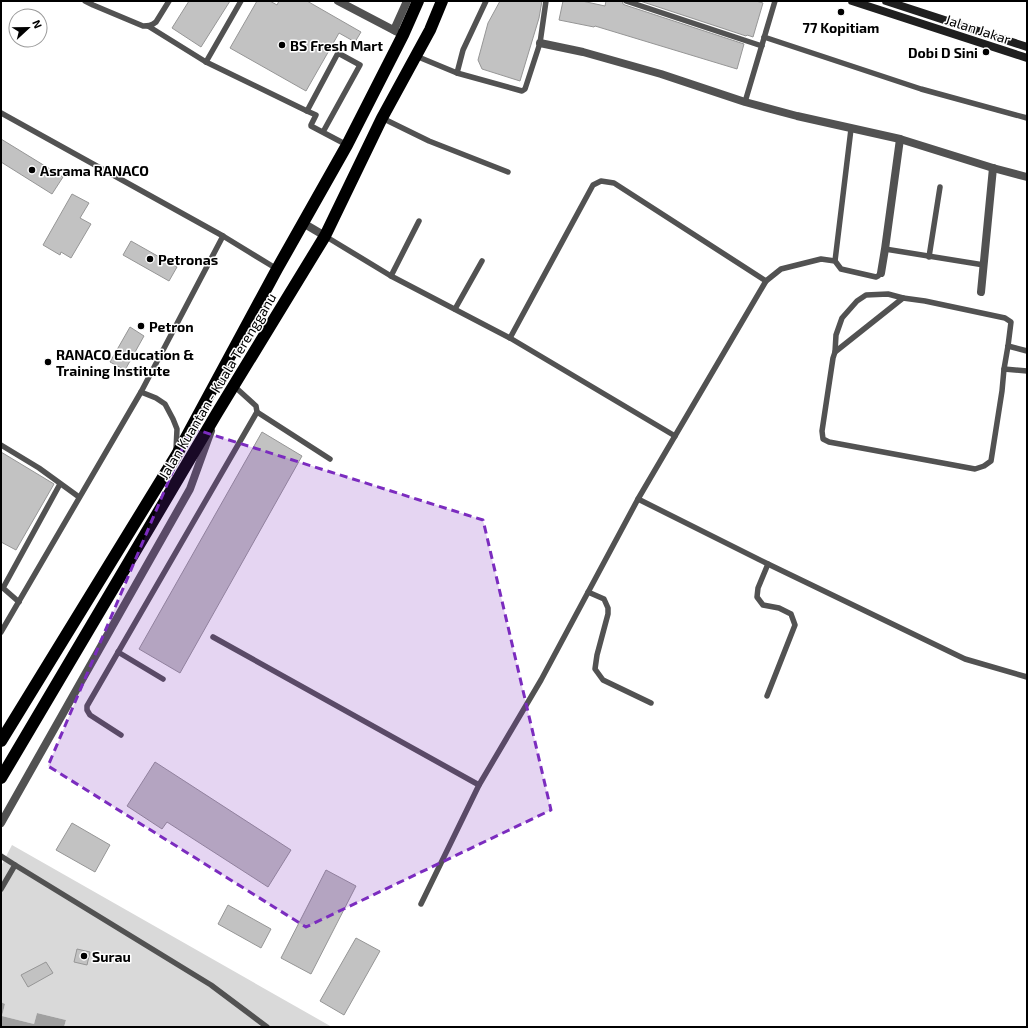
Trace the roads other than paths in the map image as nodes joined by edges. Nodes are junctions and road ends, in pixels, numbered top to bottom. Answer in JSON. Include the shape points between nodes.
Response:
{"nodes":[{"id":1,"x":85,"y":1,"type":"edge"},
{"id":2,"x":169,"y":1,"type":"edge"},
{"id":3,"x":241,"y":1,"type":"edge"},
{"id":4,"x":338,"y":1,"type":"edge"},
{"id":5,"x":407,"y":1,"type":"edge"},
{"id":6,"x":418,"y":1,"type":"edge"},
{"id":7,"x":442,"y":1,"type":"edge"},
{"id":8,"x":486,"y":1,"type":"edge"},
{"id":9,"x":546,"y":1,"type":"edge"},
{"id":10,"x":626,"y":1,"type":"edge"},
{"id":11,"x":775,"y":1,"type":"edge"},
{"id":12,"x":852,"y":1,"type":"edge"},
{"id":13,"x":886,"y":1,"type":"edge"},
{"id":14,"x":94,"y":3,"type":"edge"},
{"id":15,"x":148,"y":26,"type":"junction"},
{"id":16,"x":399,"y":33,"type":"junction"},
{"id":17,"x":764,"y":37,"type":"junction"},
{"id":18,"x":540,"y":43,"type":"junction"},
{"id":19,"x":762,"y":46,"type":"junction"},
{"id":20,"x":1027,"y":47,"type":"edge"},
{"id":21,"x":416,"y":56,"type":"junction"},
{"id":22,"x":1027,"y":58,"type":"edge"},
{"id":23,"x":206,"y":62,"type":"junction"},
{"id":24,"x":457,"y":73,"type":"junction"},
{"id":25,"x":745,"y":102,"type":"junction"},
{"id":26,"x":307,"y":111,"type":"junction"},
{"id":27,"x":1,"y":113,"type":"edge"},
{"id":28,"x":382,"y":118,"type":"junction"},
{"id":29,"x":1027,"y":118,"type":"edge"},
{"id":30,"x":851,"y":129,"type":"junction"},
{"id":31,"x":323,"y":132,"type":"junction"},
{"id":32,"x":900,"y":139,"type":"junction"},
{"id":33,"x":347,"y":145,"type":"junction"},
{"id":34,"x":993,"y":168,"type":"junction"},
{"id":35,"x":508,"y":172,"type":"dead end"},
{"id":36,"x":1027,"y":177,"type":"edge"},
{"id":37,"x":940,"y":187,"type":"dead end"},
{"id":38,"x":419,"y":221,"type":"dead end"},
{"id":39,"x":303,"y":223,"type":"junction"},
{"id":40,"x":223,"y":236,"type":"junction"},
{"id":41,"x":325,"y":236,"type":"junction"},
{"id":42,"x":885,"y":249,"type":"junction"},
{"id":43,"x":929,"y":257,"type":"junction"},
{"id":44,"x":482,"y":261,"type":"dead end"},
{"id":45,"x":835,"y":261,"type":"junction"},
{"id":46,"x":984,"y":265,"type":"junction"},
{"id":47,"x":277,"y":269,"type":"junction"},
{"id":48,"x":881,"y":274,"type":"joint"},
{"id":49,"x":391,"y":276,"type":"junction"},
{"id":50,"x":766,"y":281,"type":"junction"},
{"id":51,"x":981,"y":292,"type":"dead end"},
{"id":52,"x":903,"y":298,"type":"junction"},
{"id":53,"x":455,"y":309,"type":"junction"},
{"id":54,"x":510,"y":338,"type":"junction"},
{"id":55,"x":1008,"y":346,"type":"junction"},
{"id":56,"x":1027,"y":351,"type":"edge"},
{"id":57,"x":835,"y":352,"type":"junction"},
{"id":58,"x":1004,"y":369,"type":"junction"},
{"id":59,"x":1027,"y":371,"type":"edge"},
{"id":60,"x":234,"y":386,"type":"junction"},
{"id":61,"x":141,"y":392,"type":"junction"},
{"id":62,"x":257,"y":412,"type":"junction"},
{"id":63,"x":217,"y":413,"type":"junction"},
{"id":64,"x":675,"y":436,"type":"junction"},
{"id":65,"x":1,"y":445,"type":"edge"},
{"id":66,"x":176,"y":456,"type":"junction"},
{"id":67,"x":330,"y":459,"type":"dead end"},
{"id":68,"x":60,"y":484,"type":"junction"},
{"id":69,"x":79,"y":497,"type":"junction"},
{"id":70,"x":638,"y":499,"type":"junction"},
{"id":71,"x":768,"y":564,"type":"junction"},
{"id":72,"x":2,"y":587,"type":"edge"},
{"id":73,"x":588,"y":592,"type":"junction"},
{"id":74,"x":19,"y":602,"type":"junction"},
{"id":75,"x":1,"y":632,"type":"edge"},
{"id":76,"x":213,"y":637,"type":"dead end"},
{"id":77,"x":118,"y":652,"type":"junction"},
{"id":78,"x":1027,"y":677,"type":"edge"},
{"id":79,"x":163,"y":679,"type":"dead end"},
{"id":80,"x":767,"y":696,"type":"dead end"},
{"id":81,"x":652,"y":703,"type":"dead end"},
{"id":82,"x":121,"y":735,"type":"dead end"},
{"id":83,"x":1,"y":741,"type":"edge"},
{"id":84,"x":1,"y":778,"type":"edge"},
{"id":85,"x":479,"y":785,"type":"junction"},
{"id":86,"x":1,"y":823,"type":"edge"},
{"id":87,"x":1,"y":856,"type":"edge"},
{"id":88,"x":15,"y":865,"type":"junction"},
{"id":89,"x":1,"y":889,"type":"edge"},
{"id":90,"x":421,"y":904,"type":"dead end"},
{"id":91,"x":266,"y":1027,"type":"edge"}],
"edges":[{"from":1,"to":14,"type":"lane"},
{"from":2,"to":15,"type":"lane","via":[[156,22]]},
{"from":3,"to":23,"type":"lane"},
{"from":4,"to":16,"type":"street"},
{"from":5,"to":16,"type":"street"},
{"from":6,"to":16,"type":"highway","name":"Jalan Kuantan - Kuala Terengganu"},
{"from":7,"to":21,"type":"highway","name":"Jalan Kuantan - Kuala Terengganu"},
{"from":8,"to":24,"type":"lane","via":[[463,50]]},
{"from":9,"to":18,"type":"lane"},
{"from":10,"to":19,"type":"lane"},
{"from":11,"to":17,"type":"lane"},
{"from":12,"to":22,"type":"main road","name":"Jalan Jakar"},
{"from":13,"to":20,"type":"main road","name":"Jalan Jakar"},
{"from":14,"to":15,"type":"lane"},
{"from":15,"to":23,"type":"lane"},
{"from":16,"to":33,"type":"highway","name":"Jalan Kuantan - Kuala Terengganu"},
{"from":17,"to":19,"type":"lane"},
{"from":17,"to":29,"type":"lane","via":[[921,89]]},
{"from":18,"to":24,"type":"lane","via":[[525,89],[522,91]]},
{"from":18,"to":25,"type":"street","via":[[662,74]]},
{"from":19,"to":25,"type":"lane"},
{"from":21,"to":24,"type":"lane"},
{"from":21,"to":28,"type":"highway","name":"Jalan Kuantan - Kuala Terengganu"},
{"from":23,"to":26,"type":"lane"},
{"from":25,"to":30,"type":"street"},
{"from":26,"to":31,"type":"lane","via":[[316,115],[311,126]]},
{"from":26,"to":31,"type":"lane","via":[[338,53],[360,65]]},
{"from":27,"to":40,"type":"lane"},
{"from":28,"to":35,"type":"lane","via":[[429,141]]},
{"from":28,"to":41,"type":"highway","name":"Jalan Kuantan - Kuala Terengganu"},
{"from":30,"to":32,"type":"street"},
{"from":30,"to":45,"type":"lane"},
{"from":31,"to":33,"type":"lane"},
{"from":32,"to":34,"type":"street"},
{"from":32,"to":42,"type":"street"},
{"from":33,"to":39,"type":"highway","name":"Jalan Kuantan - Kuala Terengganu"},
{"from":34,"to":36,"type":"street"},
{"from":34,"to":46,"type":"street"},
{"from":37,"to":43,"type":"lane"},
{"from":38,"to":49,"type":"lane"},
{"from":39,"to":41,"type":"street"},
{"from":39,"to":47,"type":"highway","name":"Jalan Kuantan - Kuala Terengganu"},
{"from":40,"to":47,"type":"lane"},
{"from":40,"to":61,"type":"lane"},
{"from":41,"to":49,"type":"lane"},
{"from":41,"to":60,"type":"highway","name":"Jalan Kuantan - Kuala Terengganu"},
{"from":42,"to":43,"type":"lane"},
{"from":42,"to":48,"type":"street"},
{"from":43,"to":46,"type":"lane"},
{"from":44,"to":53,"type":"lane"},
{"from":45,"to":48,"type":"lane","via":[[841,269],[876,276]]},
{"from":45,"to":50,"type":"lane","via":[[821,259],[781,269]]},
{"from":46,"to":51,"type":"street"},
{"from":47,"to":66,"type":"highway","name":"Jalan Kuantan - Kuala Terengganu"},
{"from":49,"to":53,"type":"lane"},
{"from":50,"to":54,"type":"lane","via":[[614,183],[601,181],[593,185]]},
{"from":50,"to":64,"type":"lane"},
{"from":52,"to":55,"type":"lane","via":[[1005,318],[1011,322]]},
{"from":52,"to":57,"type":"lane"},
{"from":52,"to":57,"type":"lane","via":[[888,294],[866,295],[857,302],[842,318],[836,335]]},
{"from":53,"to":54,"type":"lane"},
{"from":54,"to":64,"type":"lane"},
{"from":55,"to":56,"type":"lane"},
{"from":55,"to":58,"type":"lane"},
{"from":57,"to":58,"type":"lane","via":[[822,431],[824,440],[976,469],[991,461]]},
{"from":58,"to":59,"type":"lane"},
{"from":60,"to":62,"type":"lane","via":[[256,406]]},
{"from":60,"to":63,"type":"highway","name":"Jalan Kuantan - Kuala Terengganu"},
{"from":61,"to":66,"type":"lane","via":[[164,404],[173,419],[177,429]]},
{"from":61,"to":69,"type":"lane"},
{"from":62,"to":67,"type":"lane"},
{"from":62,"to":77,"type":"lane"},
{"from":63,"to":84,"type":"highway","name":"Jalan Kuantan - Kuala Terengganu"},
{"from":63,"to":86,"type":"street","via":[[190,489]]},
{"from":64,"to":70,"type":"lane"},
{"from":65,"to":68,"type":"lane"},
{"from":66,"to":83,"type":"highway","name":"Jalan Kuantan - Kuala Terengganu"},
{"from":68,"to":69,"type":"lane"},
{"from":68,"to":72,"type":"lane"},
{"from":69,"to":74,"type":"lane"},
{"from":70,"to":71,"type":"lane"},
{"from":70,"to":73,"type":"lane"},
{"from":71,"to":78,"type":"lane","via":[[966,659]]},
{"from":71,"to":80,"type":"lane","via":[[757,597],[763,605],[779,608],[791,614],[795,625]]},
{"from":72,"to":74,"type":"lane"},
{"from":73,"to":81,"type":"lane","via":[[604,599],[608,608],[595,669],[603,680]]},
{"from":73,"to":85,"type":"lane","via":[[541,680]]},
{"from":74,"to":75,"type":"lane"},
{"from":76,"to":85,"type":"lane"},
{"from":77,"to":79,"type":"lane"},
{"from":77,"to":82,"type":"lane","via":[[87,710],[90,715]]},
{"from":85,"to":90,"type":"lane"},
{"from":87,"to":88,"type":"lane"},
{"from":88,"to":89,"type":"lane"},
{"from":88,"to":91,"type":"lane","via":[[211,985]]}]}
